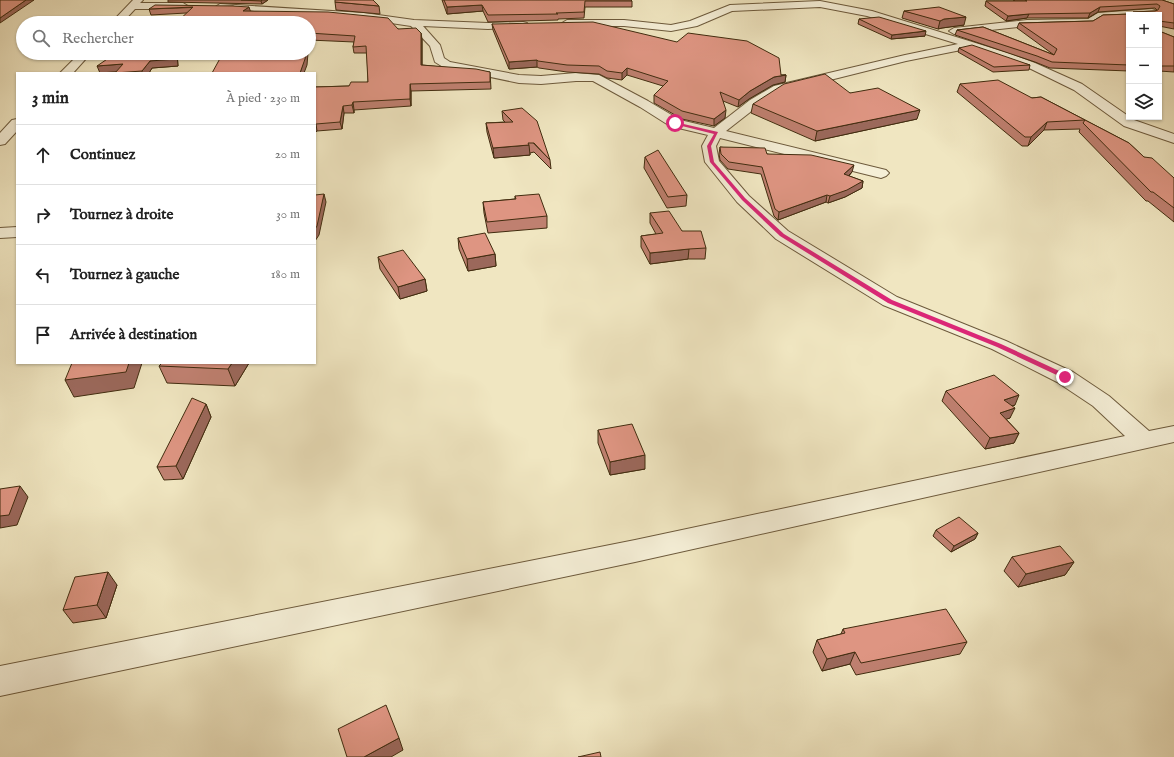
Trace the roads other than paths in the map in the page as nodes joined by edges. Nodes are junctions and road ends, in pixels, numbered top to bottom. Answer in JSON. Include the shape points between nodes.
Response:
{"nodes":[{"id":1,"x":808,"y":0,"type":"edge"},
{"id":2,"x":825,"y":2,"type":"edge"},
{"id":3,"x":135,"y":3,"type":"edge"},
{"id":4,"x":731,"y":4,"type":"edge"},
{"id":5,"x":197,"y":7,"type":"edge"},
{"id":6,"x":212,"y":7,"type":"edge"},
{"id":7,"x":1126,"y":14,"type":"edge"},
{"id":8,"x":123,"y":16,"type":"edge"},
{"id":9,"x":414,"y":23,"type":"junction"},
{"id":10,"x":557,"y":23,"type":"edge"},
{"id":11,"x":534,"y":24,"type":"edge"},
{"id":12,"x":933,"y":33,"type":"junction"},
{"id":13,"x":970,"y":45,"type":"junction"},
{"id":14,"x":79,"y":60,"type":"edge"},
{"id":15,"x":67,"y":72,"type":"edge"},
{"id":16,"x":16,"y":124,"type":"edge"},
{"id":17,"x":716,"y":133,"type":"junction"},
{"id":18,"x":1174,"y":139,"type":"edge"},
{"id":19,"x":0,"y":141,"type":"edge"},
{"id":20,"x":881,"y":173,"type":"dead end"},
{"id":21,"x":16,"y":232,"type":"edge"},
{"id":22,"x":0,"y":233,"type":"edge"},
{"id":23,"x":1174,"y":434,"type":"edge"},
{"id":24,"x":1145,"y":441,"type":"junction"},
{"id":25,"x":0,"y":681,"type":"edge"}],
"edges":[{"from":1,"to":2,"type":"street"},
{"from":2,"to":4,"type":"street"},
{"from":2,"to":12,"type":"street"},
{"from":3,"to":5,"type":"street"},
{"from":3,"to":8,"type":"street"},
{"from":4,"to":10,"type":"street","via":[[693,24],[671,28],[624,23]]},
{"from":6,"to":9,"type":"street","via":[[324,12]]},
{"from":7,"to":12,"type":"street","via":[[1098,16],[1091,22],[1027,23]]},
{"from":9,"to":11,"type":"street","via":[[488,26]]},
{"from":9,"to":17,"type":"street","via":[[435,45],[439,60],[447,64],[519,79],[595,78],[675,123]]},
{"from":12,"to":13,"type":"street"},
{"from":13,"to":17,"type":"street","via":[[778,89],[754,103]]},
{"from":13,"to":18,"type":"street","via":[[1038,68],[1078,87],[1129,123]]},
{"from":14,"to":15,"type":"street"},
{"from":16,"to":19,"type":"street"},
{"from":17,"to":20,"type":"street"},
{"from":17,"to":24,"type":"street","via":[[709,146],[712,162],[743,199],[782,235],[890,301],[999,345],[1065,377],[1101,400]]},
{"from":21,"to":22,"type":"street"},
{"from":23,"to":24,"type":"street"},
{"from":24,"to":25,"type":"street","via":[[635,551]]}]}
